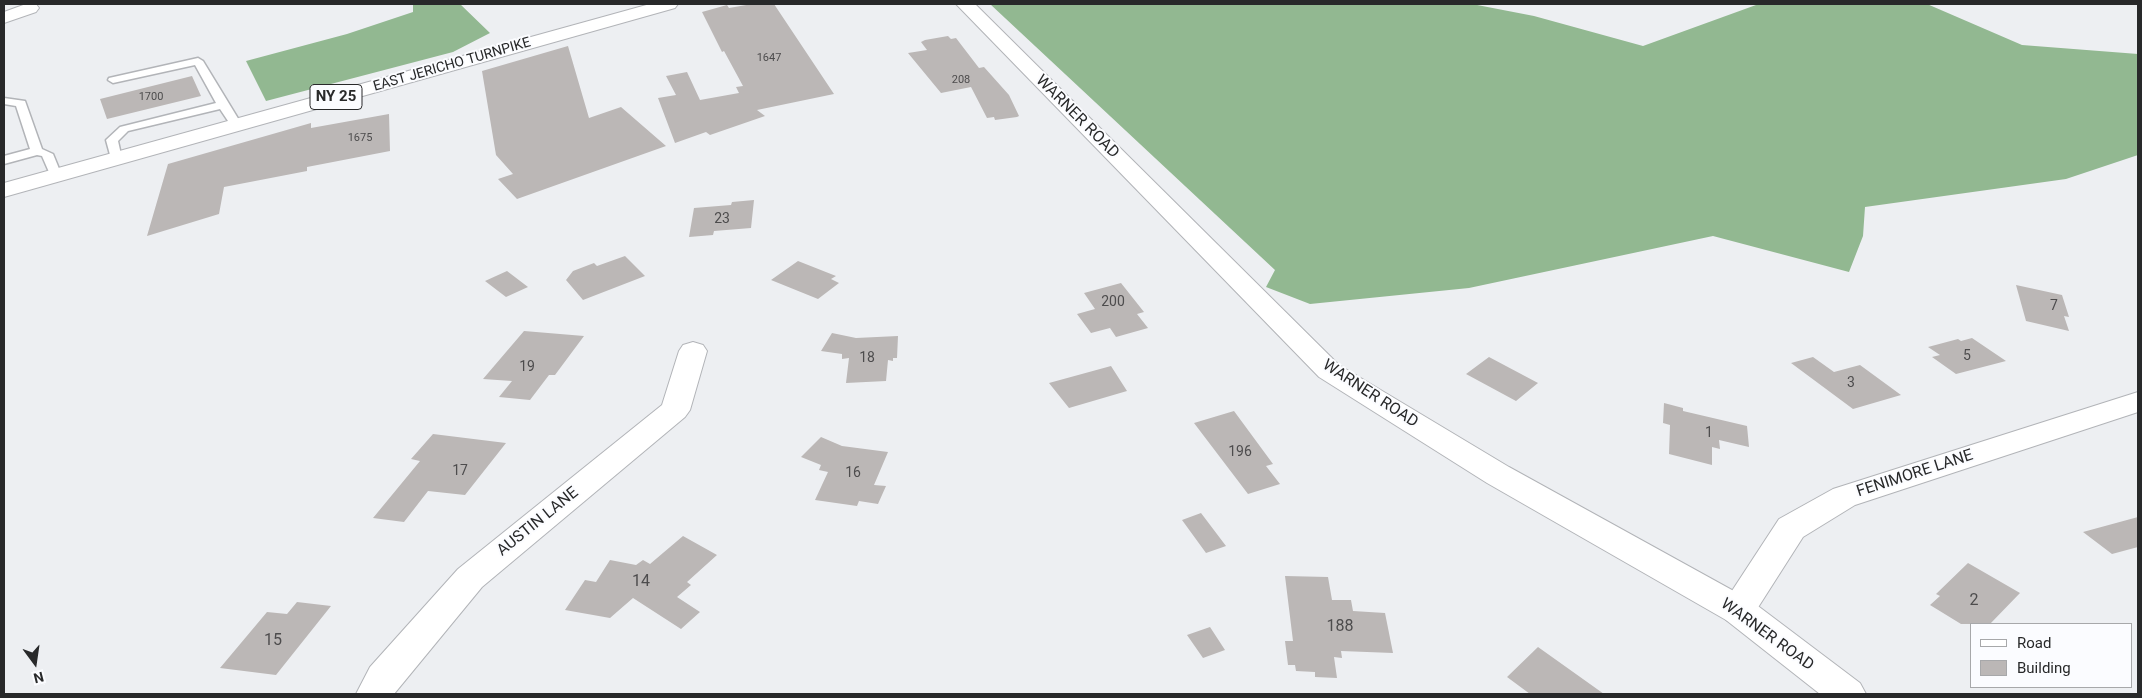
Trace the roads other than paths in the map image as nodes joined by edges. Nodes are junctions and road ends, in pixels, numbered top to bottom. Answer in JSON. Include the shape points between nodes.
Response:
{"nodes":[{"id":1,"x":669,"y":4,"type":"edge"},
{"id":2,"x":965,"y":4,"type":"edge"},
{"id":3,"x":30,"y":8,"type":"dead end"},
{"id":4,"x":4,"y":18,"type":"edge"},
{"id":5,"x":113,"y":80,"type":"dead end"},
{"id":6,"x":4,"y":101,"type":"edge"},
{"id":7,"x":223,"y":104,"type":"junction"},
{"id":8,"x":236,"y":126,"type":"junction"},
{"id":9,"x":37,"y":151,"type":"junction"},
{"id":10,"x":116,"y":159,"type":"junction"},
{"id":11,"x":4,"y":160,"type":"edge"},
{"id":12,"x":56,"y":176,"type":"junction"},
{"id":13,"x":4,"y":190,"type":"edge"},
{"id":14,"x":693,"y":351,"type":"dead end"},
{"id":15,"x":2138,"y":402,"type":"edge"},
{"id":16,"x":1738,"y":610,"type":"junction"},
{"id":17,"x":375,"y":694,"type":"edge"},
{"id":18,"x":1847,"y":694,"type":"edge"}],
"edges":[{"from":1,"to":8,"type":"street","name":"EAST JERICHO TURNPIKE","number":"NY 25"},
{"from":2,"to":16,"type":"street","name":"WARNER ROAD","via":[[1329,371],[1498,475]]},
{"from":3,"to":4,"type":"street"},
{"from":5,"to":7,"type":"lane","via":[[198,61]]},
{"from":6,"to":9,"type":"lane","via":[[21,103]]},
{"from":7,"to":8,"type":"lane"},
{"from":7,"to":10,"type":"lane","via":[[124,129],[112,140]]},
{"from":8,"to":10,"type":"street","name":"EAST JERICHO TURNPIKE","number":"NY 25"},
{"from":9,"to":11,"type":"lane"},
{"from":9,"to":12,"type":"lane","via":[[47,154]]},
{"from":10,"to":12,"type":"street","name":"EAST JERICHO TURNPIKE","number":"NY 25"},
{"from":12,"to":13,"type":"street","name":"EAST JERICHO TURNPIKE","number":"NY 25"},
{"from":14,"to":17,"type":"street","name":"AUSTIN LANE","via":[[675,410],[470,578],[383,678]]},
{"from":15,"to":16,"type":"street","name":"FENIMORE LANE","via":[[1844,497],[1791,528]]},
{"from":16,"to":18,"type":"street","name":"WARNER ROAD"}]}
